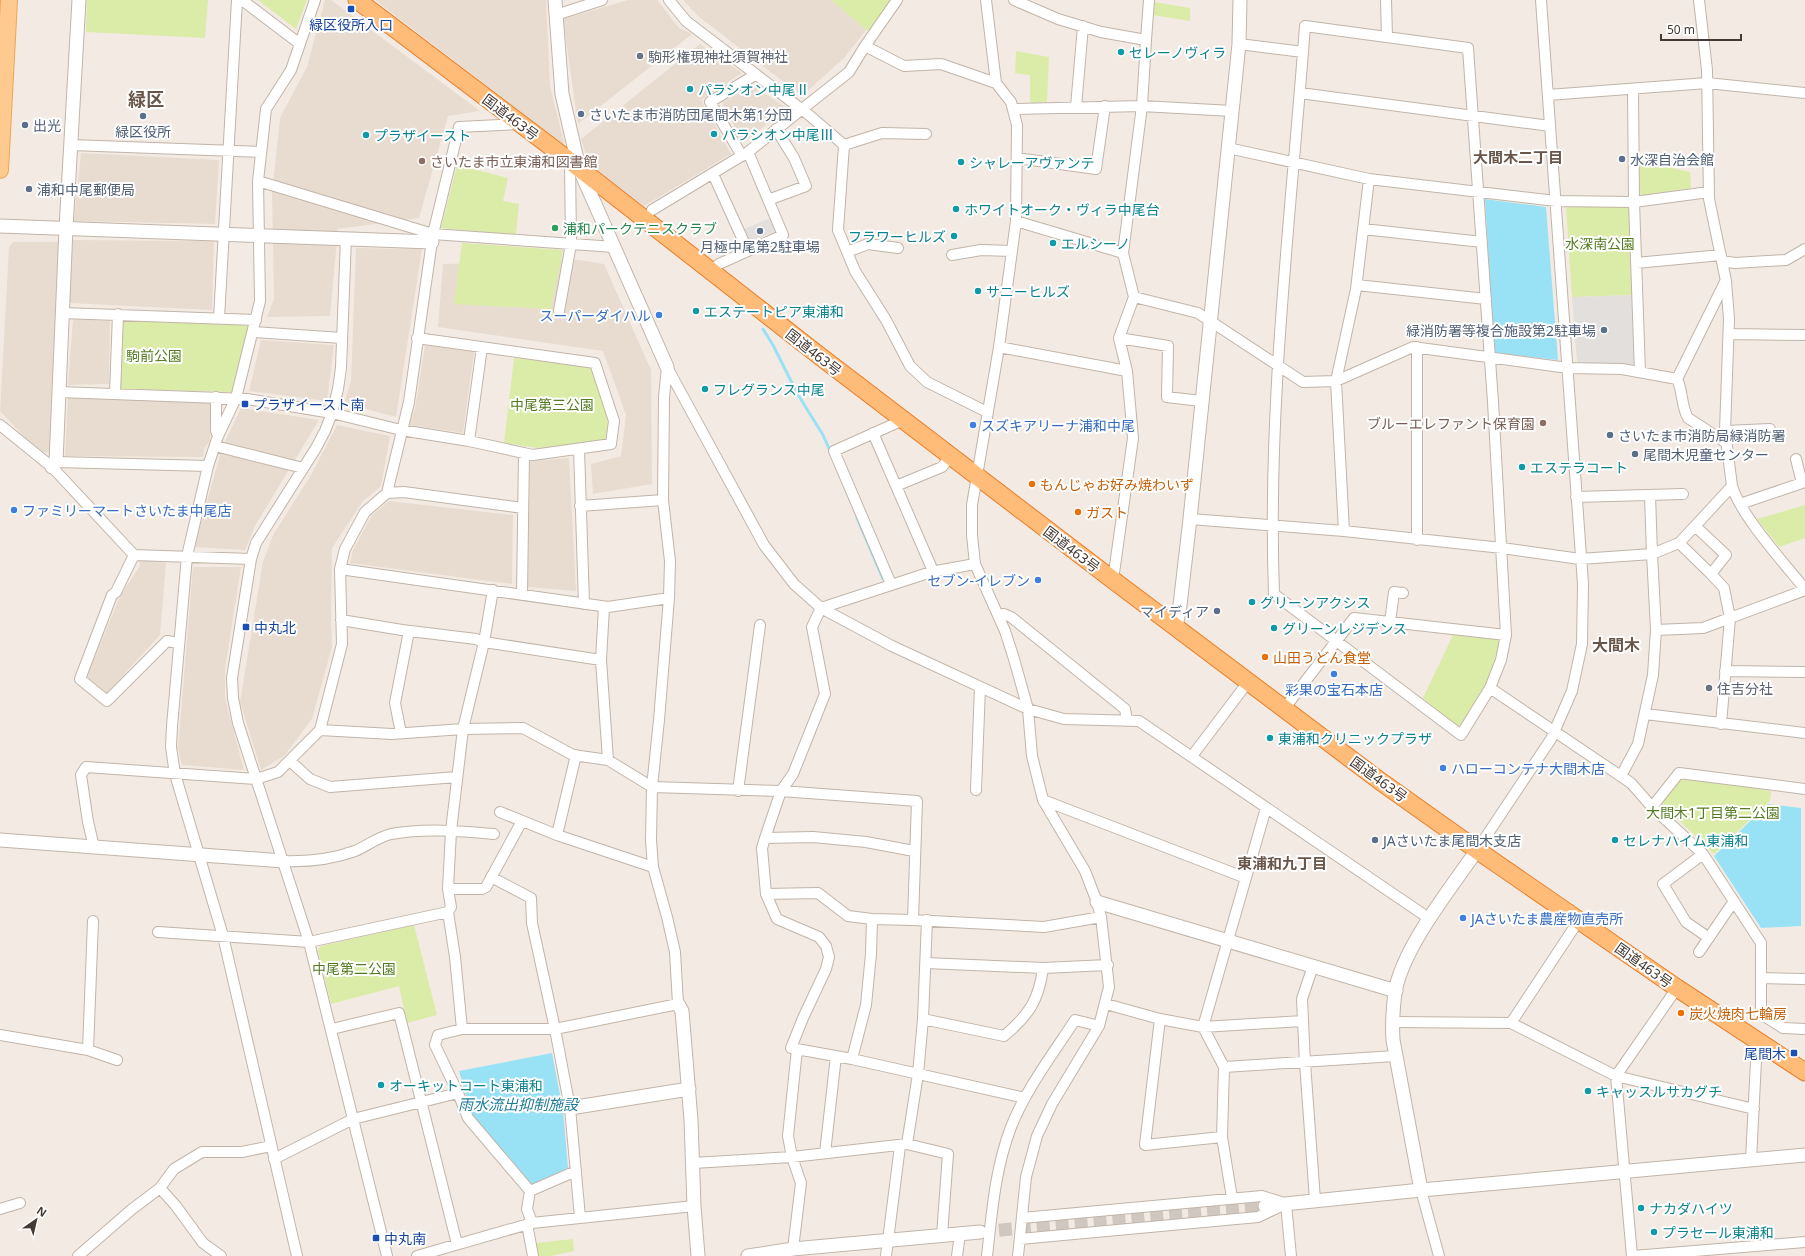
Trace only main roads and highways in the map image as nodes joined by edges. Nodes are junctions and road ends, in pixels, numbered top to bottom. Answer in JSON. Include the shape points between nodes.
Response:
{"nodes":[{"id":1,"x":9,"y":0,"type":"edge"},
{"id":2,"x":357,"y":0,"type":"edge"},
{"id":3,"x":0,"y":170,"type":"edge"},
{"id":4,"x":1805,"y":1072,"type":"edge"}],
"edges":[{"from":1,"to":3,"type":"main road"},
{"from":2,"to":4,"type":"highway","name":"国道463号","via":[[575,164],[647,213],[710,272],[1284,709],[1477,850],[1677,988]]}]}
